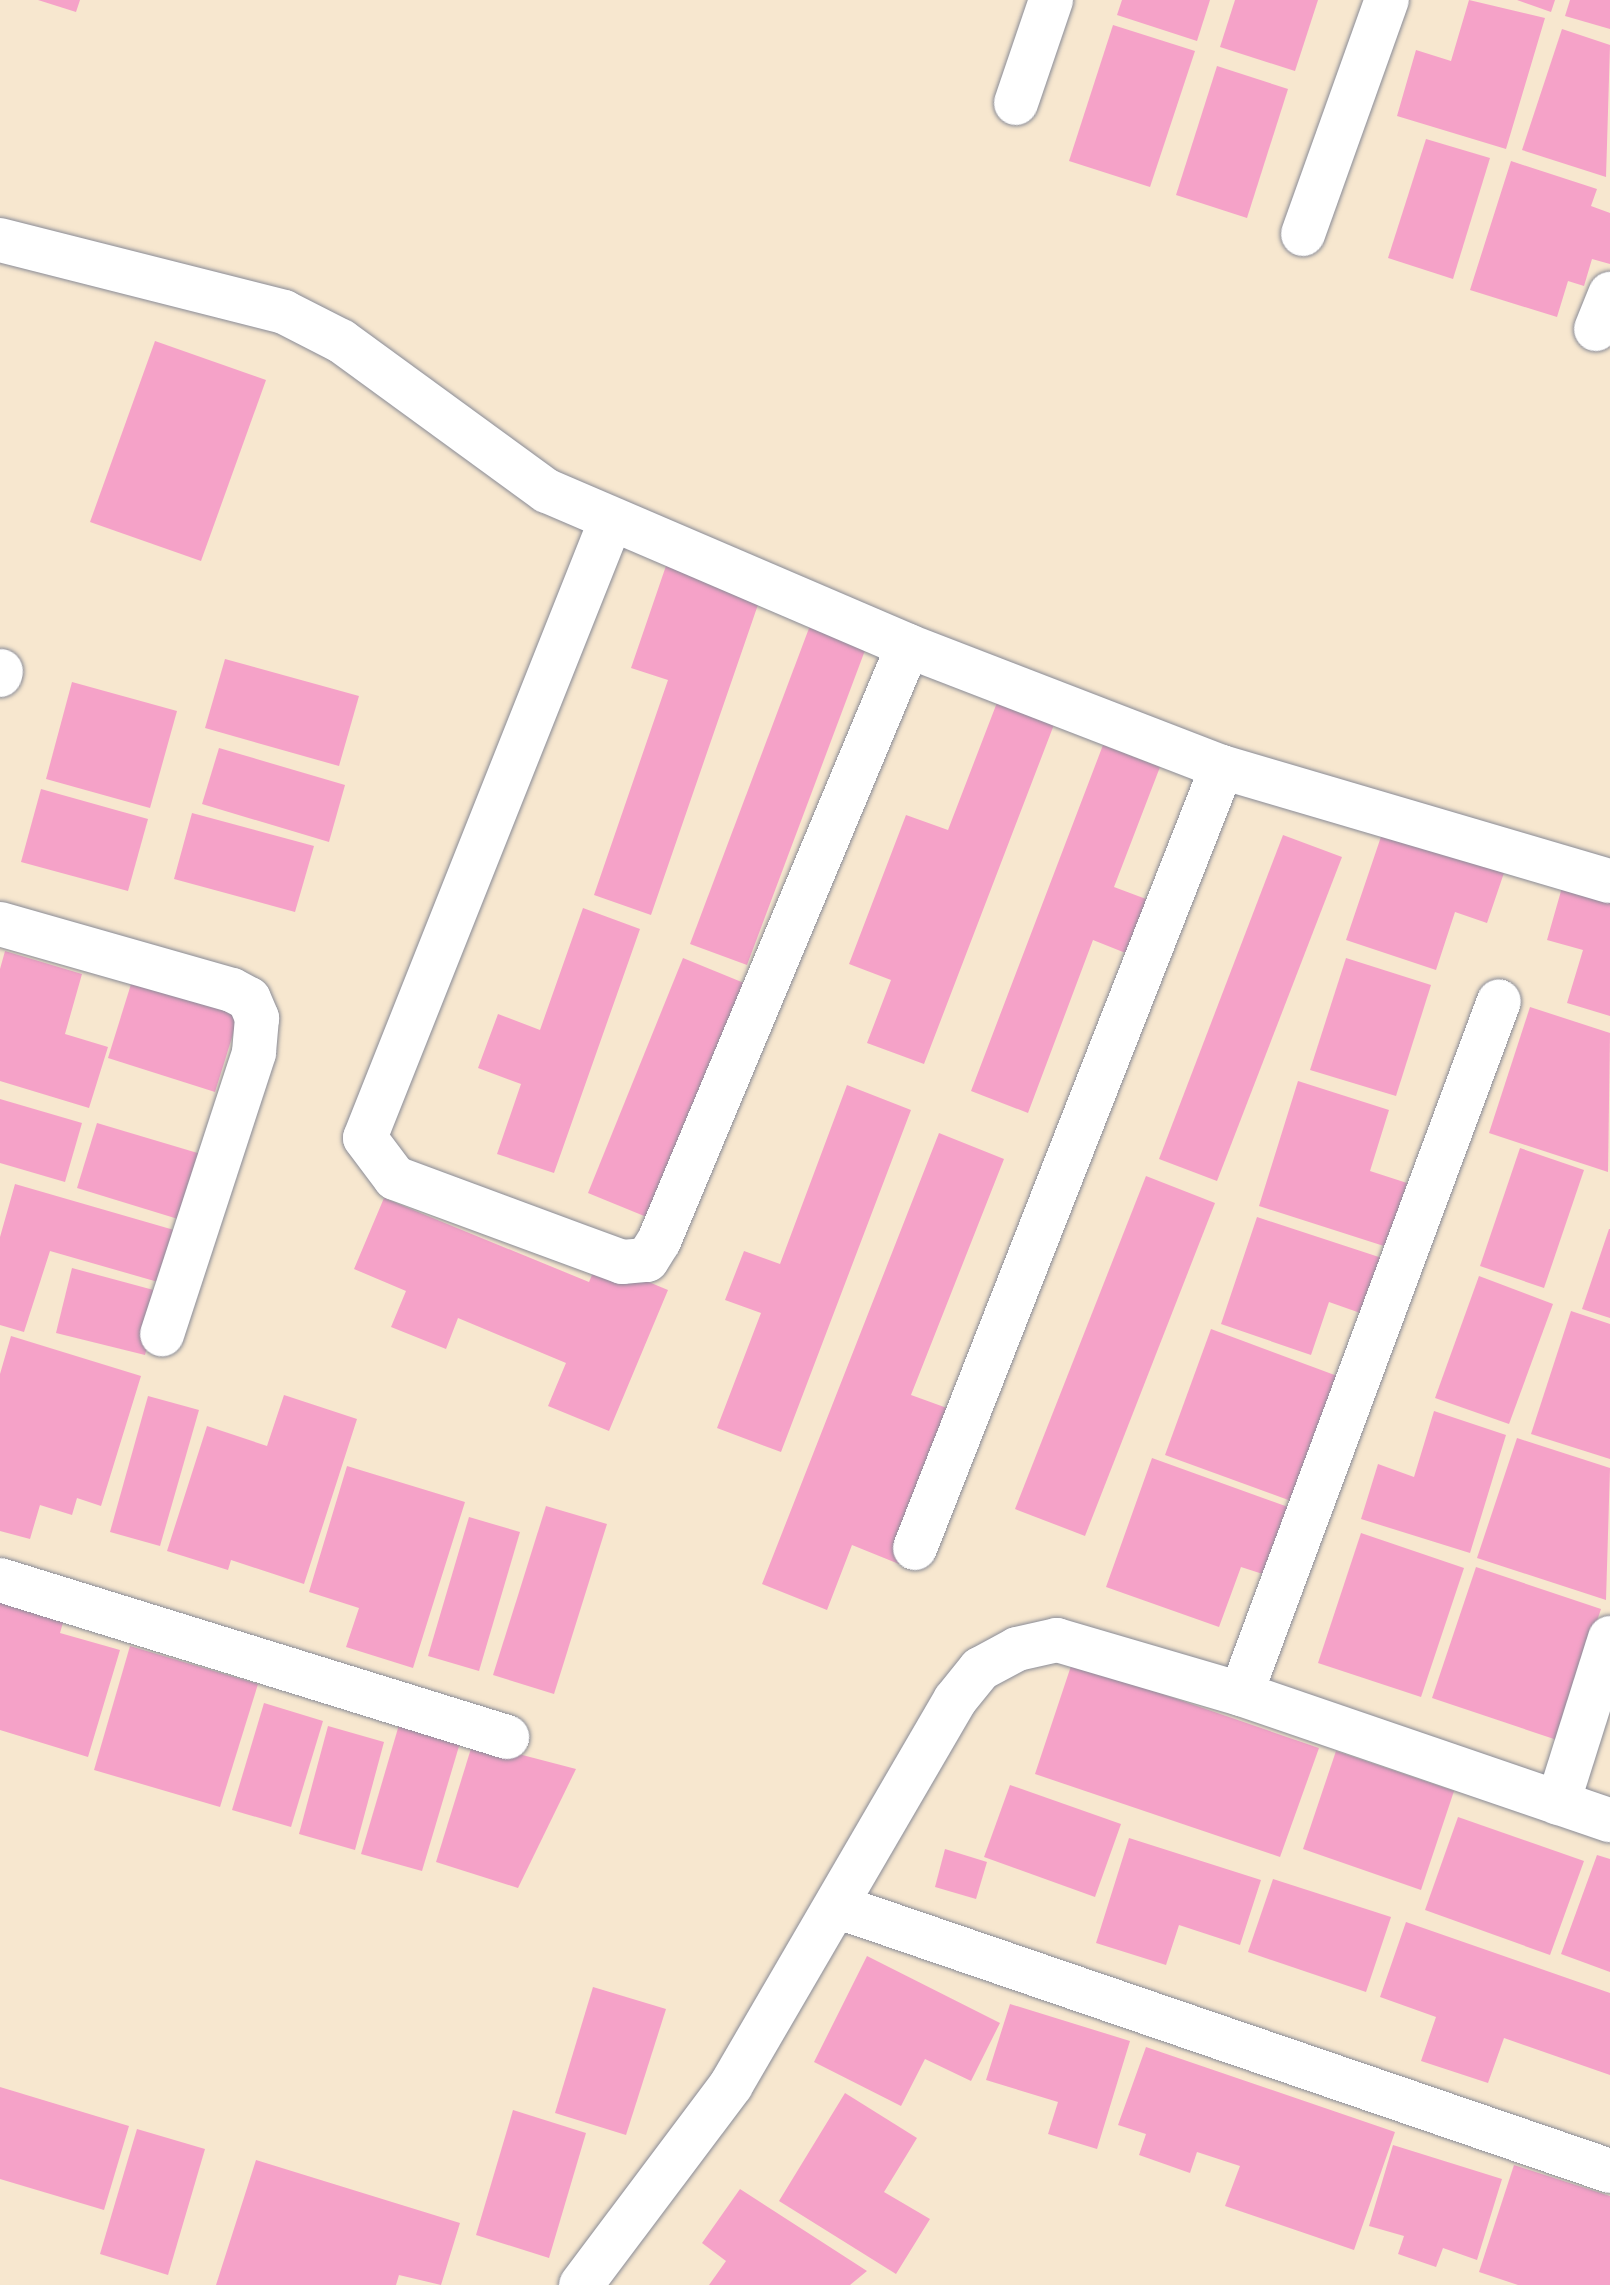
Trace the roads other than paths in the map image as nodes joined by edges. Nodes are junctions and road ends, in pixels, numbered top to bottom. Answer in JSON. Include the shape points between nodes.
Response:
{"nodes":[{"id":1,"x":1051,"y":0,"type":"edge"},
{"id":2,"x":1387,"y":0,"type":"edge"},
{"id":3,"x":1016,"y":103,"type":"dead end"},
{"id":4,"x":1303,"y":234,"type":"dead end"},
{"id":5,"x":0,"y":240,"type":"edge"},
{"id":6,"x":611,"y":520,"type":"junction"},
{"id":7,"x":908,"y":646,"type":"junction"},
{"id":8,"x":1222,"y":767,"type":"junction"},
{"id":9,"x":1610,"y":881,"type":"edge"},
{"id":10,"x":0,"y":924,"type":"edge"},
{"id":11,"x":1499,"y":1001,"type":"dead end"},
{"id":12,"x":162,"y":1334,"type":"dead end"},
{"id":13,"x":915,"y":1548,"type":"dead end"},
{"id":14,"x":0,"y":1580,"type":"edge"},
{"id":15,"x":1610,"y":1638,"type":"edge"},
{"id":16,"x":1241,"y":1694,"type":"junction"},
{"id":17,"x":507,"y":1737,"type":"dead end"},
{"id":18,"x":1558,"y":1803,"type":"junction"},
{"id":19,"x":1610,"y":1820,"type":"edge"},
{"id":20,"x":836,"y":1906,"type":"junction"},
{"id":21,"x":1610,"y":2171,"type":"edge"},
{"id":22,"x":581,"y":2285,"type":"edge"}],
"edges":[{"from":1,"to":3,"type":"street"},
{"from":2,"to":4,"type":"street"},
{"from":5,"to":6,"type":"street","via":[[284,312],[341,341],[547,491]]},
{"from":6,"to":7,"type":"street"},
{"from":6,"to":7,"type":"street","via":[[365,1138],[395,1178],[622,1262],[647,1260]]},
{"from":7,"to":8,"type":"street"},
{"from":8,"to":9,"type":"street"},
{"from":8,"to":13,"type":"street"},
{"from":10,"to":12,"type":"street","via":[[232,990],[249,999],[257,1018],[254,1053]]},
{"from":11,"to":16,"type":"street"},
{"from":14,"to":17,"type":"street"},
{"from":15,"to":18,"type":"street"},
{"from":16,"to":18,"type":"street"},
{"from":16,"to":20,"type":"street","via":[[1057,1640],[1017,1649],[980,1669],[955,1700]]},
{"from":18,"to":19,"type":"street"},
{"from":20,"to":21,"type":"street"},
{"from":20,"to":22,"type":"street","via":[[737,2072]]}]}
